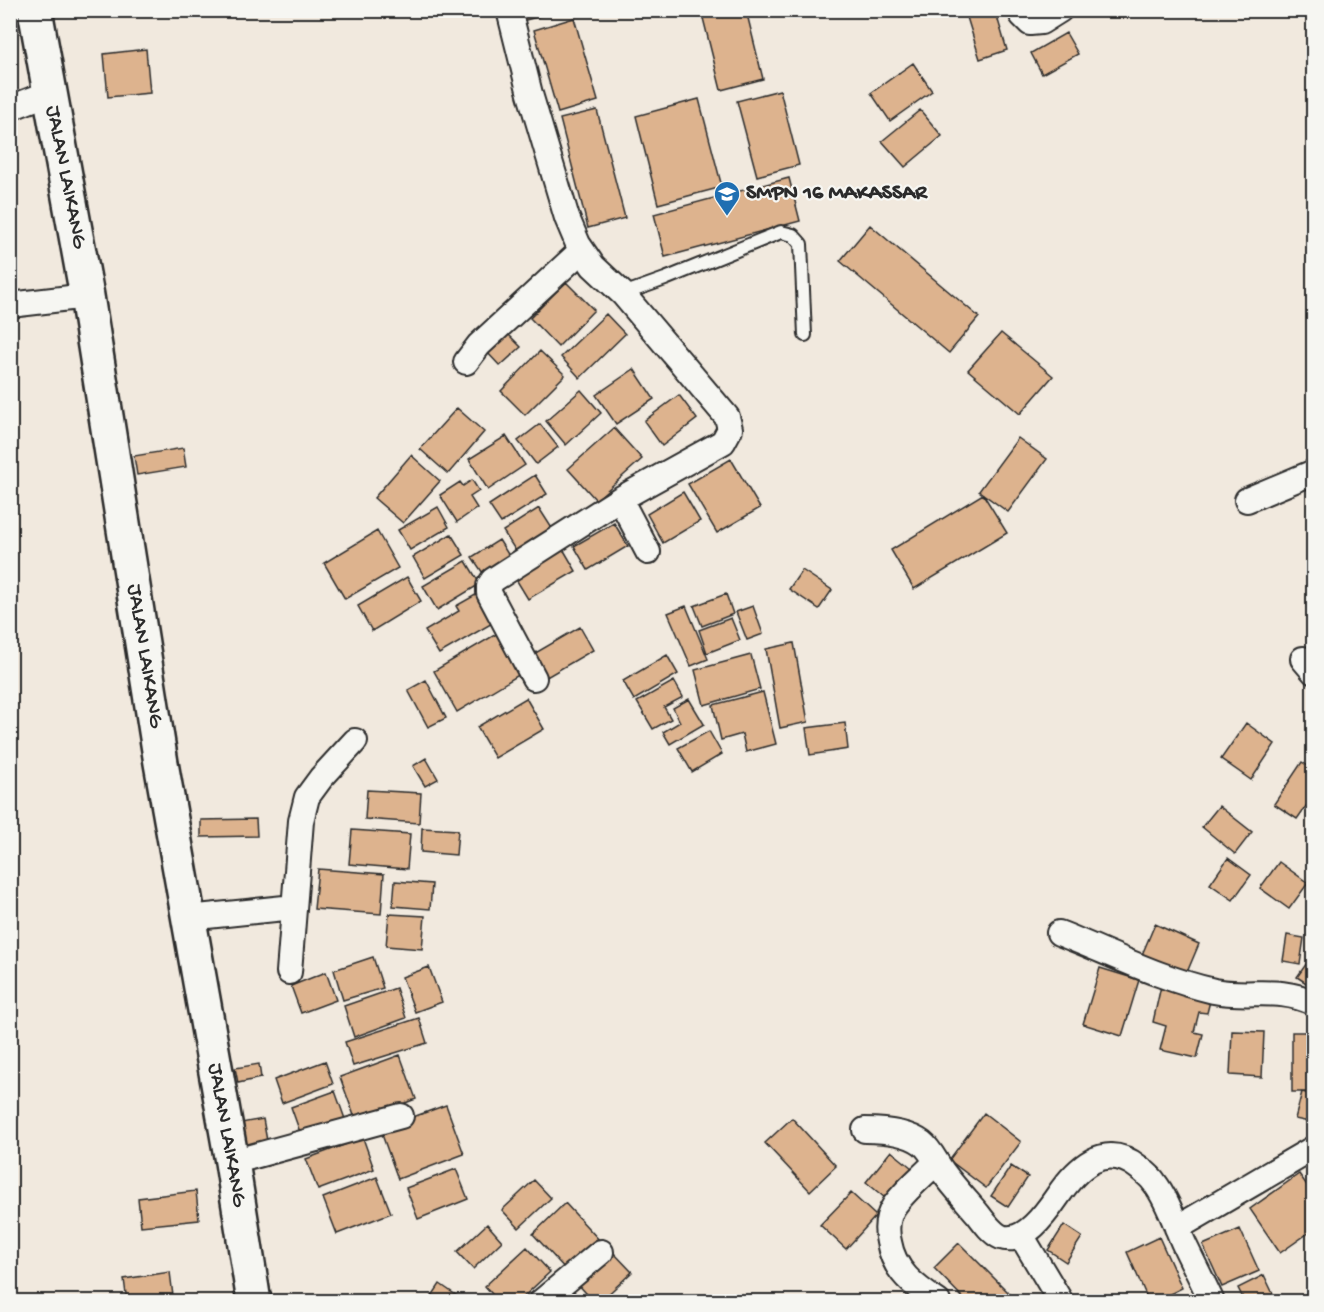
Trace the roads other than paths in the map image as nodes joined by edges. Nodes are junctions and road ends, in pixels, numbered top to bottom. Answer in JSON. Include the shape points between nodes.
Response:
{"nodes":[{"id":1,"x":35,"y":10,"type":"edge"},
{"id":2,"x":510,"y":10,"type":"edge"},
{"id":3,"x":1021,"y":10,"type":"edge"},
{"id":4,"x":1060,"y":10,"type":"edge"},
{"id":5,"x":49,"y":93,"type":"junction"},
{"id":6,"x":10,"y":108,"type":"edge"},
{"id":7,"x":582,"y":250,"type":"junction"},
{"id":8,"x":623,"y":294,"type":"junction"},
{"id":9,"x":87,"y":296,"type":"junction"},
{"id":10,"x":10,"y":305,"type":"edge"},
{"id":11,"x":805,"y":335,"type":"dead end"},
{"id":12,"x":466,"y":362,"type":"dead end"},
{"id":13,"x":1314,"y":472,"type":"edge"},
{"id":14,"x":620,"y":499,"type":"junction"},
{"id":15,"x":1247,"y":500,"type":"dead end"},
{"id":16,"x":648,"y":552,"type":"dead end"},
{"id":17,"x":534,"y":678,"type":"dead end"},
{"id":18,"x":355,"y":741,"type":"dead end"},
{"id":19,"x":294,"y":907,"type":"junction"},
{"id":20,"x":188,"y":918,"type":"junction"},
{"id":21,"x":1059,"y":933,"type":"dead end"},
{"id":22,"x":289,"y":972,"type":"dead end"},
{"id":23,"x":1314,"y":1003,"type":"edge"},
{"id":24,"x":401,"y":1116,"type":"dead end"},
{"id":25,"x":865,"y":1130,"type":"dead end"},
{"id":26,"x":1314,"y":1148,"type":"edge"},
{"id":27,"x":232,"y":1162,"type":"junction"},
{"id":28,"x":936,"y":1162,"type":"junction"},
{"id":29,"x":1177,"y":1228,"type":"junction"},
{"id":30,"x":1021,"y":1235,"type":"junction"},
{"id":31,"x":601,"y":1252,"type":"dead end"},
{"id":32,"x":254,"y":1302,"type":"edge"},
{"id":33,"x":541,"y":1302,"type":"edge"},
{"id":34,"x":938,"y":1302,"type":"edge"},
{"id":35,"x":1061,"y":1302,"type":"edge"},
{"id":36,"x":1212,"y":1302,"type":"edge"}],
"edges":[{"from":1,"to":5,"type":"main road","name":"JALAN LAIKANG"},
{"from":2,"to":7,"type":"street","via":[[567,218]]},
{"from":3,"to":4,"type":"street","via":[[1030,23],[1041,22]]},
{"from":5,"to":6,"type":"street"},
{"from":5,"to":9,"type":"main road","name":"JALAN LAIKANG"},
{"from":7,"to":8,"type":"street","via":[[592,266]]},
{"from":7,"to":12,"type":"street","via":[[479,345]]},
{"from":8,"to":11,"type":"lane","via":[[782,232],[801,244]]},
{"from":8,"to":14,"type":"street","via":[[727,417],[730,429],[723,442]]},
{"from":9,"to":10,"type":"street"},
{"from":9,"to":20,"type":"main road","name":"JALAN LAIKANG"},
{"from":13,"to":15,"type":"street"},
{"from":14,"to":16,"type":"street"},
{"from":14,"to":17,"type":"street","via":[[489,586],[489,593]]},
{"from":18,"to":19,"type":"street","via":[[307,797],[301,821]]},
{"from":19,"to":20,"type":"street"},
{"from":19,"to":22,"type":"street"},
{"from":20,"to":27,"type":"main road","name":"JALAN LAIKANG"},
{"from":21,"to":23,"type":"street","via":[[1170,978],[1215,991],[1288,994]]},
{"from":24,"to":27,"type":"street"},
{"from":25,"to":28,"type":"street","via":[[914,1138]]},
{"from":26,"to":29,"type":"street"},
{"from":27,"to":32,"type":"main road","name":"JALAN LAIKANG"},
{"from":28,"to":30,"type":"street","via":[[991,1229],[1001,1237]]},
{"from":28,"to":34,"type":"street","via":[[895,1206],[889,1216],[887,1236],[899,1270]]},
{"from":29,"to":30,"type":"street","via":[[1154,1182],[1132,1162],[1106,1155],[1078,1172],[1046,1212]]},
{"from":29,"to":36,"type":"street"},
{"from":30,"to":35,"type":"street"},
{"from":31,"to":33,"type":"street"}]}
